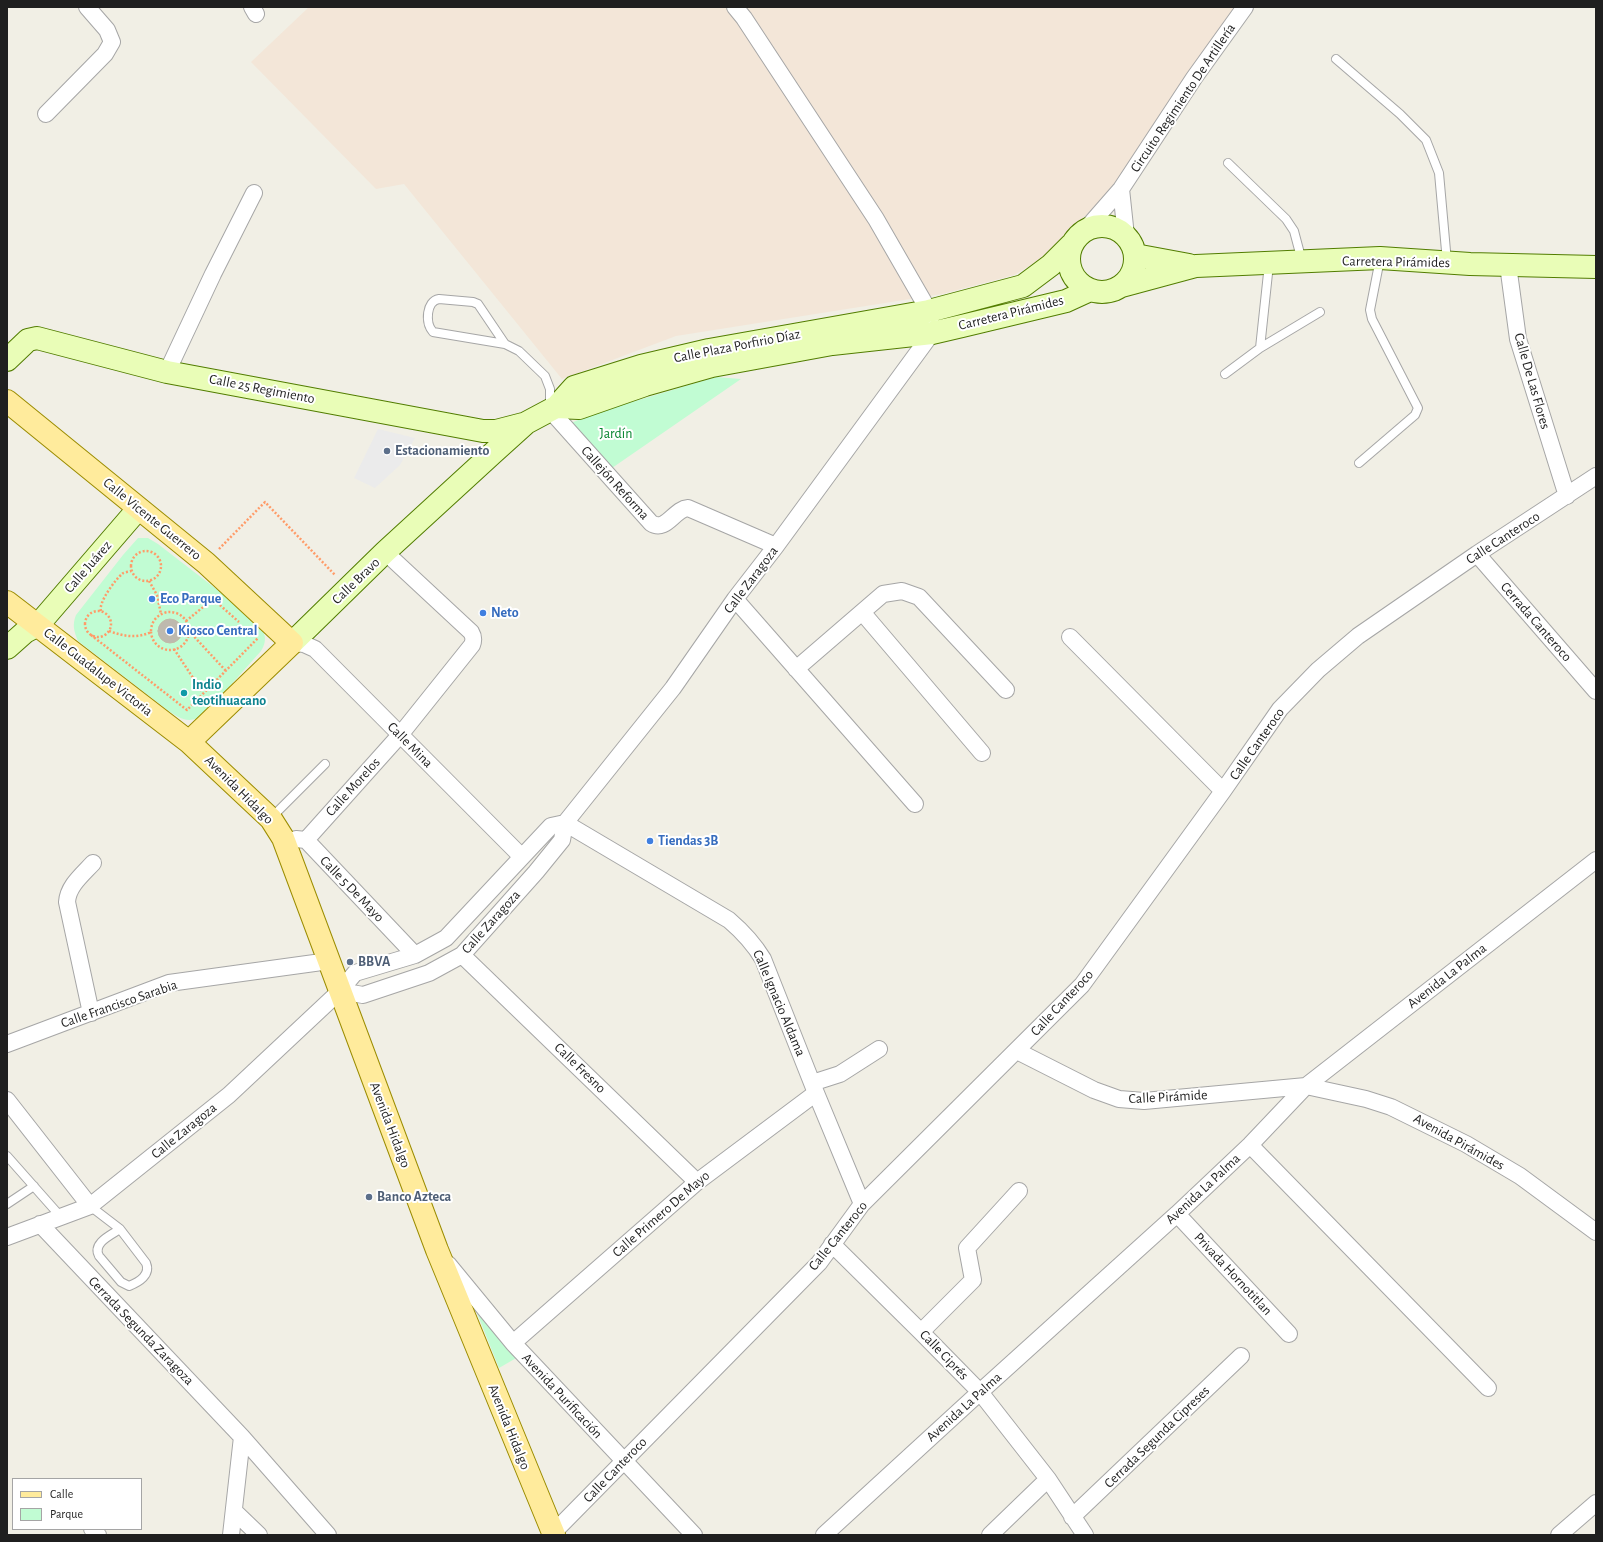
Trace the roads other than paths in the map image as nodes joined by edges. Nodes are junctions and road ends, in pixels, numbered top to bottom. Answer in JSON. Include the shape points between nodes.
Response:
{"nodes":[{"id":1,"x":87,"y":7,"type":"edge"},
{"id":2,"x":735,"y":7,"type":"edge"},
{"id":3,"x":1246,"y":7,"type":"edge"},
{"id":4,"x":1336,"y":58,"type":"dead end"},
{"id":5,"x":46,"y":114,"type":"dead end"},
{"id":6,"x":1228,"y":163,"type":"dead end"},
{"id":7,"x":1121,"y":189,"type":"junction"},
{"id":8,"x":254,"y":193,"type":"dead end"},
{"id":9,"x":1086,"y":229,"type":"junction"},
{"id":10,"x":1126,"y":236,"type":"junction"},
{"id":11,"x":1071,"y":245,"type":"junction"},
{"id":12,"x":1135,"y":256,"type":"junction"},
{"id":13,"x":1380,"y":258,"type":"junction"},
{"id":14,"x":1302,"y":262,"type":"junction"},
{"id":15,"x":1269,"y":263,"type":"junction"},
{"id":16,"x":1447,"y":263,"type":"junction"},
{"id":17,"x":1508,"y":265,"type":"junction"},
{"id":18,"x":1196,"y":266,"type":"junction"},
{"id":19,"x":1596,"y":267,"type":"edge"},
{"id":20,"x":1122,"y":286,"type":"junction"},
{"id":21,"x":1090,"y":290,"type":"junction"},
{"id":22,"x":929,"y":311,"type":"junction"},
{"id":23,"x":1320,"y":312,"type":"dead end"},
{"id":24,"x":932,"y":333,"type":"junction"},
{"id":25,"x":505,"y":344,"type":"junction"},
{"id":26,"x":1260,"y":348,"type":"junction"},
{"id":27,"x":7,"y":360,"type":"edge"},
{"id":28,"x":167,"y":372,"type":"junction"},
{"id":29,"x":1225,"y":374,"type":"dead end"},
{"id":30,"x":7,"y":401,"type":"edge"},
{"id":31,"x":553,"y":409,"type":"junction"},
{"id":32,"x":526,"y":423,"type":"junction"},
{"id":33,"x":1359,"y":463,"type":"dead end"},
{"id":34,"x":1596,"y":476,"type":"edge"},
{"id":35,"x":1567,"y":496,"type":"junction"},
{"id":36,"x":138,"y":509,"type":"junction"},
{"id":37,"x":776,"y":546,"type":"junction"},
{"id":38,"x":385,"y":552,"type":"junction"},
{"id":39,"x":1476,"y":554,"type":"junction"},
{"id":40,"x":735,"y":599,"type":"junction"},
{"id":41,"x":7,"y":602,"type":"edge"},
{"id":42,"x":862,"y":612,"type":"junction"},
{"id":43,"x":38,"y":625,"type":"junction"},
{"id":44,"x":1070,"y":637,"type":"dead end"},
{"id":45,"x":292,"y":643,"type":"junction"},
{"id":46,"x":7,"y":648,"type":"edge"},
{"id":47,"x":796,"y":669,"type":"junction"},
{"id":48,"x":1006,"y":690,"type":"dead end"},
{"id":49,"x":1596,"y":691,"type":"edge"},
{"id":50,"x":400,"y":734,"type":"junction"},
{"id":51,"x":190,"y":742,"type":"junction"},
{"id":52,"x":982,"y":753,"type":"dead end"},
{"id":53,"x":325,"y":764,"type":"dead end"},
{"id":54,"x":1223,"y":791,"type":"junction"},
{"id":55,"x":914,"y":804,"type":"dead end"},
{"id":56,"x":270,"y":819,"type":"junction"},
{"id":57,"x":565,"y":823,"type":"junction"},
{"id":58,"x":283,"y":838,"type":"junction"},
{"id":59,"x":306,"y":840,"type":"junction"},
{"id":60,"x":522,"y":857,"type":"junction"},
{"id":61,"x":1596,"y":860,"type":"edge"},
{"id":62,"x":93,"y":863,"type":"dead end"},
{"id":63,"x":415,"y":955,"type":"junction"},
{"id":64,"x":462,"y":955,"type":"junction"},
{"id":65,"x":329,"y":961,"type":"junction"},
{"id":66,"x":340,"y":991,"type":"junction"},
{"id":67,"x":91,"y":1013,"type":"junction"},
{"id":68,"x":7,"y":1044,"type":"edge"},
{"id":69,"x":879,"y":1048,"type":"dead end"},
{"id":70,"x":1017,"y":1051,"type":"junction"},
{"id":71,"x":1306,"y":1086,"type":"junction"},
{"id":72,"x":814,"y":1088,"type":"junction"},
{"id":73,"x":7,"y":1100,"type":"edge"},
{"id":74,"x":1250,"y":1145,"type":"junction"},
{"id":75,"x":7,"y":1156,"type":"edge"},
{"id":76,"x":697,"y":1182,"type":"junction"},
{"id":77,"x":34,"y":1186,"type":"junction"},
{"id":78,"x":1019,"y":1191,"type":"dead end"},
{"id":79,"x":7,"y":1204,"type":"edge"},
{"id":80,"x":862,"y":1204,"type":"junction"},
{"id":81,"x":90,"y":1206,"type":"junction"},
{"id":82,"x":1177,"y":1214,"type":"junction"},
{"id":83,"x":61,"y":1217,"type":"junction"},
{"id":84,"x":40,"y":1224,"type":"junction"},
{"id":85,"x":120,"y":1229,"type":"junction"},
{"id":86,"x":1595,"y":1229,"type":"edge"},
{"id":87,"x":7,"y":1237,"type":"edge"},
{"id":88,"x":832,"y":1244,"type":"junction"},
{"id":89,"x":437,"y":1250,"type":"junction"},
{"id":90,"x":922,"y":1332,"type":"junction"},
{"id":91,"x":1289,"y":1334,"type":"dead end"},
{"id":92,"x":512,"y":1343,"type":"junction"},
{"id":93,"x":1242,"y":1356,"type":"dead end"},
{"id":94,"x":1488,"y":1388,"type":"dead end"},
{"id":95,"x":980,"y":1392,"type":"junction"},
{"id":96,"x":242,"y":1437,"type":"junction"},
{"id":97,"x":624,"y":1461,"type":"junction"},
{"id":98,"x":1048,"y":1479,"type":"junction"},
{"id":99,"x":1596,"y":1503,"type":"edge"},
{"id":100,"x":234,"y":1511,"type":"junction"},
{"id":101,"x":1072,"y":1517,"type":"junction"},
{"id":102,"x":554,"y":1534,"type":"edge"},
{"id":103,"x":231,"y":1535,"type":"edge"},
{"id":104,"x":259,"y":1535,"type":"edge"},
{"id":105,"x":328,"y":1535,"type":"edge"},
{"id":106,"x":694,"y":1535,"type":"edge"},
{"id":107,"x":824,"y":1535,"type":"edge"},
{"id":108,"x":990,"y":1535,"type":"edge"},
{"id":109,"x":1085,"y":1535,"type":"edge"},
{"id":110,"x":1559,"y":1535,"type":"edge"}],
"edges":[{"from":1,"to":5,"type":"street","via":[[107,30],[112,42],[105,54]]},
{"from":2,"to":22,"type":"street","via":[[876,220]]},
{"from":3,"to":7,"type":"street","name":"Circuito Regimiento De Artillería","via":[[1194,78]]},
{"from":4,"to":16,"type":"lane","via":[[1426,140],[1439,174]]},
{"from":6,"to":14,"type":"lane","via":[[1286,220],[1294,231]]},
{"from":7,"to":9,"type":"street","name":"Circuito Regimiento De Artillería"},
{"from":7,"to":10,"type":"street"},
{"from":8,"to":28,"type":"street"},
{"from":9,"to":10,"type":"main road","via":[[1107,226],[1117,229]]},
{"from":9,"to":11,"type":"main road"},
{"from":10,"to":12,"type":"main road"},
{"from":11,"to":21,"type":"main road","via":[[1068,256],[1073,276],[1080,285]]},
{"from":11,"to":22,"type":"main road","name":"Carretera Pirámides","via":[[1051,265],[1022,286]]},
{"from":12,"to":18,"type":"main road"},
{"from":12,"to":20,"type":"main road","via":[[1130,277]]},
{"from":13,"to":14,"type":"main road","name":"Carretera Pirámides"},
{"from":13,"to":16,"type":"main road","name":"Carretera Pirámides"},
{"from":13,"to":33,"type":"lane","via":[[1370,310],[1372,319],[1418,408],[1415,415]]},
{"from":14,"to":15,"type":"main road","name":"Carretera Pirámides"},
{"from":15,"to":18,"type":"main road","name":"Carretera Pirámides"},
{"from":15,"to":26,"type":"lane"},
{"from":16,"to":17,"type":"main road","name":"Carretera Pirámides"},
{"from":17,"to":19,"type":"main road","name":"Carretera Pirámides"},
{"from":17,"to":35,"type":"street","name":"Calle De Las Flores","via":[[1518,340]]},
{"from":18,"to":20,"type":"main road"},
{"from":20,"to":21,"type":"main road","via":[[1112,291]]},
{"from":21,"to":24,"type":"main road","name":"Carretera Pirámides","via":[[1066,301]]},
{"from":22,"to":24,"type":"street"},
{"from":22,"to":31,"type":"main road","name":"Calle Plaza Porfirio Díaz","via":[[709,350],[641,366],[574,387]]},
{"from":23,"to":26,"type":"lane"},
{"from":24,"to":31,"type":"main road","name":"Calle Plaza Porfirio Díaz","via":[[832,344],[712,366],[645,385],[579,408]]},
{"from":24,"to":37,"type":"street","name":"Calle Zaragoza"},
{"from":25,"to":25,"type":"lane","via":[[433,332],[429,324],[430,303],[439,299],[478,304]]},
{"from":25,"to":31,"type":"lane","via":[[519,351],[545,376]]},
{"from":26,"to":29,"type":"lane"},
{"from":27,"to":28,"type":"main road","name":"Calle 25 Regimiento","via":[[28,340],[34,338]]},
{"from":28,"to":32,"type":"main road","name":"Calle 25 Regimiento","via":[[483,431],[496,431]]},
{"from":30,"to":36,"type":"main road","name":"Calle Vicente Guerrero"},
{"from":31,"to":32,"type":"main road","name":"Calle Plaza Porfirio Díaz"},
{"from":31,"to":37,"type":"street","name":"Callejón Reforma","via":[[655,526],[664,524],[688,508]]},
{"from":32,"to":38,"type":"main road","name":"Calle Bravo"},
{"from":34,"to":35,"type":"street","name":"Calle Canteroco"},
{"from":35,"to":39,"type":"street","name":"Calle Canteroco"},
{"from":36,"to":43,"type":"main road","name":"Calle Juárez"},
{"from":36,"to":45,"type":"main road","name":"Calle Vicente Guerrero","via":[[206,563]]},
{"from":37,"to":40,"type":"street","name":"Calle Zaragoza"},
{"from":38,"to":45,"type":"main road","name":"Calle Bravo"},
{"from":38,"to":50,"type":"street","name":"Calle Morelos","via":[[474,636],[472,645]]},
{"from":39,"to":49,"type":"street","name":"Cerrada Canteroco"},
{"from":39,"to":54,"type":"street","name":"Calle Canteroco","via":[[1358,636],[1318,670],[1280,709]]},
{"from":40,"to":47,"type":"street"},
{"from":40,"to":57,"type":"street","name":"Calle Zaragoza","via":[[673,688]]},
{"from":41,"to":43,"type":"main road","name":"Calle Guadalupe Victoria"},
{"from":42,"to":47,"type":"street"},
{"from":42,"to":48,"type":"street","via":[[883,594],[902,591],[919,597]]},
{"from":42,"to":52,"type":"street"},
{"from":43,"to":46,"type":"main road","name":"Calle Juárez","via":[[25,632]]},
{"from":43,"to":51,"type":"main road","name":"Calle Guadalupe Victoria"},
{"from":44,"to":54,"type":"street"},
{"from":45,"to":50,"type":"street","name":"Calle Mina","via":[[316,649]]},
{"from":45,"to":51,"type":"main road","name":"Calle Bravo"},
{"from":47,"to":55,"type":"street"},
{"from":50,"to":59,"type":"street","name":"Calle Morelos"},
{"from":50,"to":60,"type":"street","name":"Calle Mina"},
{"from":51,"to":56,"type":"main road","name":"Avenida Hidalgo"},
{"from":53,"to":56,"type":"lane"},
{"from":54,"to":70,"type":"street","name":"Calle Canteroco","via":[[1082,986]]},
{"from":56,"to":58,"type":"main road","name":"Avenida Hidalgo"},
{"from":57,"to":60,"type":"street","name":"Calle Zaragoza","via":[[551,826]]},
{"from":57,"to":64,"type":"street","name":"Calle Zaragoza","via":[[562,840]]},
{"from":57,"to":72,"type":"street","name":"Calle Ignacio Aldama","via":[[730,920],[744,933],[763,959]]},
{"from":58,"to":59,"type":"street"},
{"from":58,"to":65,"type":"main road","name":"Avenida Hidalgo"},
{"from":59,"to":63,"type":"street","name":"Calle 5 De Mayo"},
{"from":60,"to":63,"type":"street","name":"Calle Zaragoza","via":[[446,938]]},
{"from":61,"to":71,"type":"street","name":"Avenida La Palma"},
{"from":62,"to":67,"type":"street","via":[[67,893]]},
{"from":63,"to":66,"type":"street","name":"Calle Zaragoza","via":[[356,973]]},
{"from":64,"to":66,"type":"street","name":"Calle Zaragoza","via":[[429,973],[363,994]]},
{"from":64,"to":76,"type":"street","name":"Calle Fresno"},
{"from":65,"to":66,"type":"main road","name":"Avenida Hidalgo"},
{"from":65,"to":67,"type":"street","name":"Calle Francisco Sarabia","via":[[169,983]]},
{"from":66,"to":81,"type":"street","name":"Calle Zaragoza","via":[[229,1095]]},
{"from":66,"to":89,"type":"main road","name":"Avenida Hidalgo"},
{"from":67,"to":68,"type":"street","name":"Calle Francisco Sarabia"},
{"from":69,"to":72,"type":"street","name":"Calle Primero De Mayo"},
{"from":70,"to":71,"type":"street","name":"Calle Pirámide","via":[[1094,1090],[1119,1098],[1144,1101]]},
{"from":70,"to":80,"type":"street","name":"Calle Canteroco"},
{"from":71,"to":74,"type":"street","name":"Avenida La Palma"},
{"from":71,"to":86,"type":"street","name":"Avenida Pirámides","via":[[1366,1099],[1415,1118],[1520,1176]]},
{"from":72,"to":76,"type":"street","name":"Calle Primero De Mayo"},
{"from":72,"to":80,"type":"street","name":"Calle Ignacio Aldama"},
{"from":73,"to":81,"type":"street"},
{"from":74,"to":82,"type":"street","name":"Avenida La Palma"},
{"from":74,"to":94,"type":"street"},
{"from":75,"to":77,"type":"lane"},
{"from":76,"to":92,"type":"street","name":"Calle Primero De Mayo"},
{"from":77,"to":79,"type":"lane"},
{"from":77,"to":83,"type":"lane"},
{"from":78,"to":90,"type":"street","via":[[967,1248],[973,1280]]},
{"from":80,"to":88,"type":"street","name":"Calle Canteroco"},
{"from":81,"to":83,"type":"street","name":"Calle Zaragoza"},
{"from":81,"to":85,"type":"lane"},
{"from":82,"to":91,"type":"street","name":"Privada Hornotitlan"},
{"from":82,"to":95,"type":"street","name":"Avenida La Palma"},
{"from":83,"to":84,"type":"street","name":"Calle Zaragoza"},
{"from":84,"to":87,"type":"street","name":"Calle Zaragoza"},
{"from":84,"to":96,"type":"street","name":"Cerrada Segunda Zaragoza"},
{"from":85,"to":85,"type":"lane","via":[[100,1242],[96,1252],[121,1282],[129,1286],[144,1276],[148,1268]]},
{"from":88,"to":90,"type":"street","name":"Calle Ciprés"},
{"from":88,"to":97,"type":"street","name":"Calle Canteroco","via":[[819,1263]]},
{"from":89,"to":92,"type":"street","name":"Avenida Purificación"},
{"from":89,"to":102,"type":"main road","name":"Avenida Hidalgo"},
{"from":90,"to":95,"type":"street","name":"Calle Ciprés"},
{"from":92,"to":97,"type":"street","name":"Avenida Purificación"},
{"from":93,"to":101,"type":"street","name":"Cerrada Segunda Cipreses"},
{"from":95,"to":98,"type":"street","name":"Calle Ciprés"},
{"from":95,"to":107,"type":"street","name":"Avenida La Palma"},
{"from":96,"to":100,"type":"street"},
{"from":96,"to":105,"type":"street","name":"Cerrada Segunda Zaragoza"},
{"from":97,"to":102,"type":"street","name":"Calle Canteroco"},
{"from":97,"to":106,"type":"street","name":"Avenida Purificación"},
{"from":98,"to":101,"type":"street","name":"Calle Ciprés"},
{"from":98,"to":108,"type":"street"},
{"from":99,"to":110,"type":"street"},
{"from":100,"to":103,"type":"street"},
{"from":100,"to":104,"type":"street"},
{"from":101,"to":109,"type":"street","name":"Calle Ciprés"}]}
